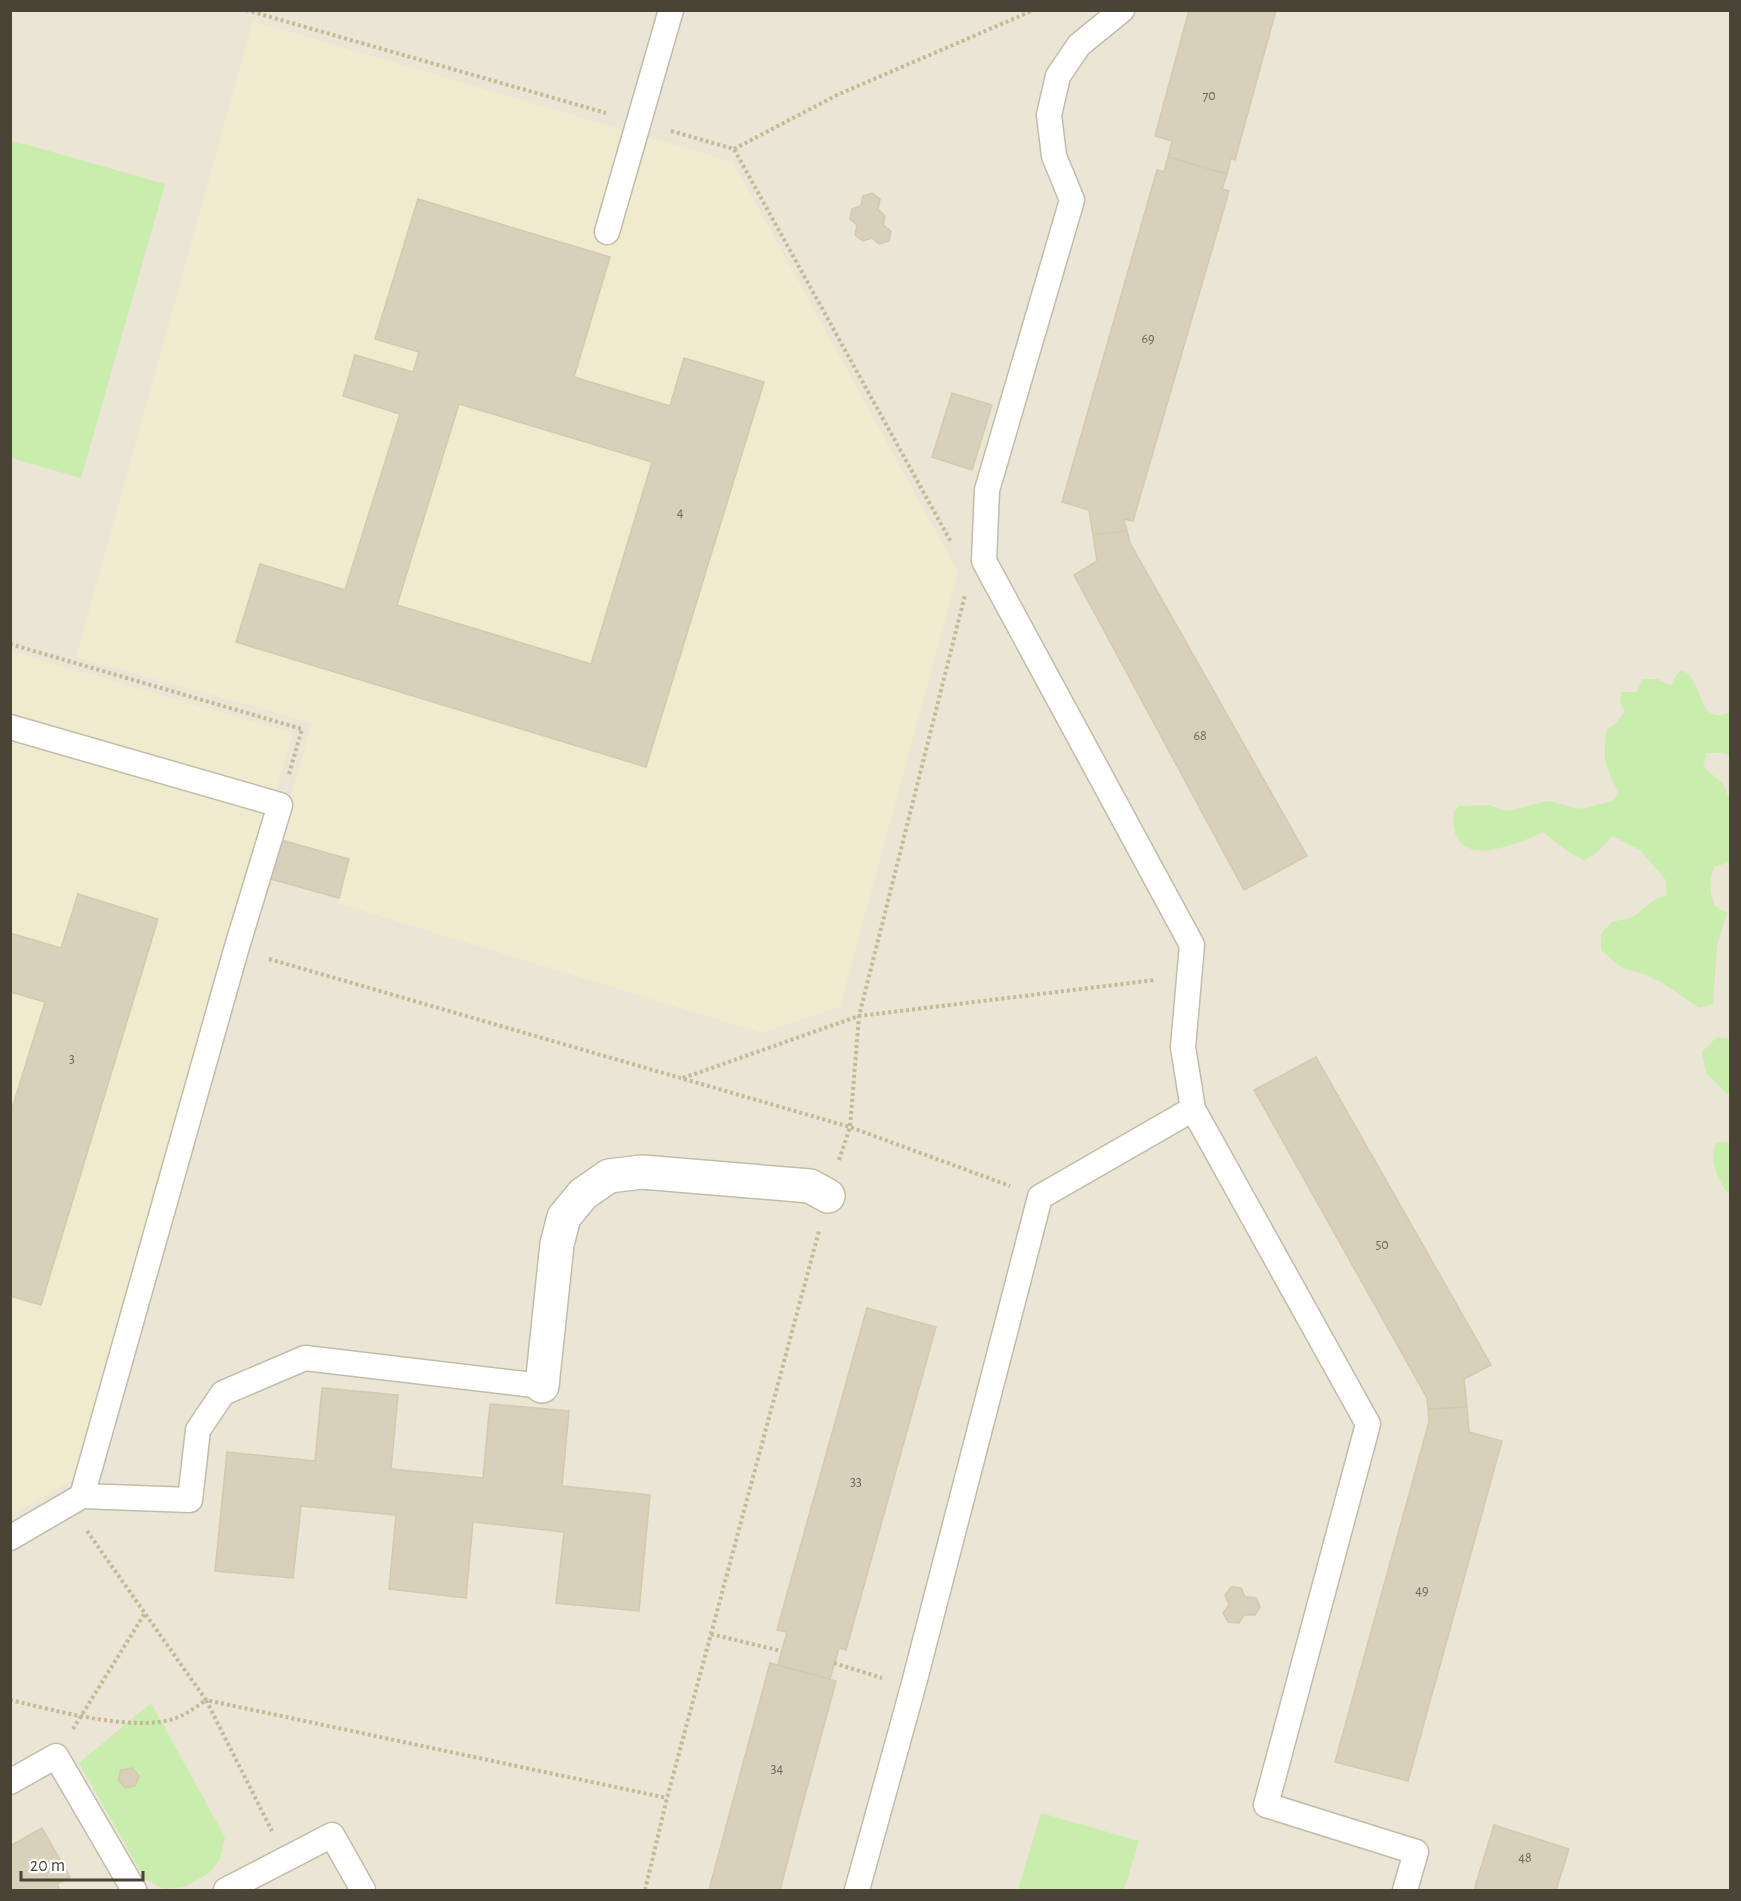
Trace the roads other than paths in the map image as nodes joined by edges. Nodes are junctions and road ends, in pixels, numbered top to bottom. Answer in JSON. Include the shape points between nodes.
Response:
{"nodes":[{"id":1,"x":671,"y":10,"type":"edge"},
{"id":2,"x":1122,"y":10,"type":"edge"},
{"id":3,"x":607,"y":232,"type":"dead end"},
{"id":4,"x":10,"y":727,"type":"edge"},
{"id":5,"x":1192,"y":1109,"type":"junction"},
{"id":6,"x":828,"y":1196,"type":"road end"},
{"id":7,"x":542,"y":1386,"type":"joint"},
{"id":8,"x":75,"y":1500,"type":"junction"},
{"id":9,"x":10,"y":1538,"type":"edge"},
{"id":10,"x":10,"y":1782,"type":"edge"},
{"id":11,"x":134,"y":1890,"type":"edge"},
{"id":12,"x":226,"y":1890,"type":"edge"},
{"id":13,"x":363,"y":1890,"type":"edge"},
{"id":14,"x":857,"y":1890,"type":"edge"},
{"id":15,"x":1405,"y":1890,"type":"edge"}],
"edges":[{"from":1,"to":3,"type":"lane"},
{"from":2,"to":5,"type":"lane","via":[[1079,45],[1058,76],[1049,114],[1054,156],[1072,200],[987,490],[984,561],[1192,945],[1183,1047]]},
{"from":4,"to":8,"type":"lane","via":[[280,805]]},
{"from":5,"to":14,"type":"lane","via":[[1040,1197]]},
{"from":5,"to":15,"type":"lane","via":[[1368,1424],[1266,1805],[1416,1852]]},
{"from":6,"to":7,"type":"street","via":[[810,1186],[642,1172],[609,1176],[583,1194],[564,1217],[557,1245]]},
{"from":7,"to":8,"type":"lane","via":[[305,1358],[223,1393],[198,1430],[190,1500]]},
{"from":8,"to":9,"type":"lane"},
{"from":10,"to":11,"type":"lane","via":[[56,1756]]},
{"from":12,"to":13,"type":"lane","via":[[332,1835]]}]}
